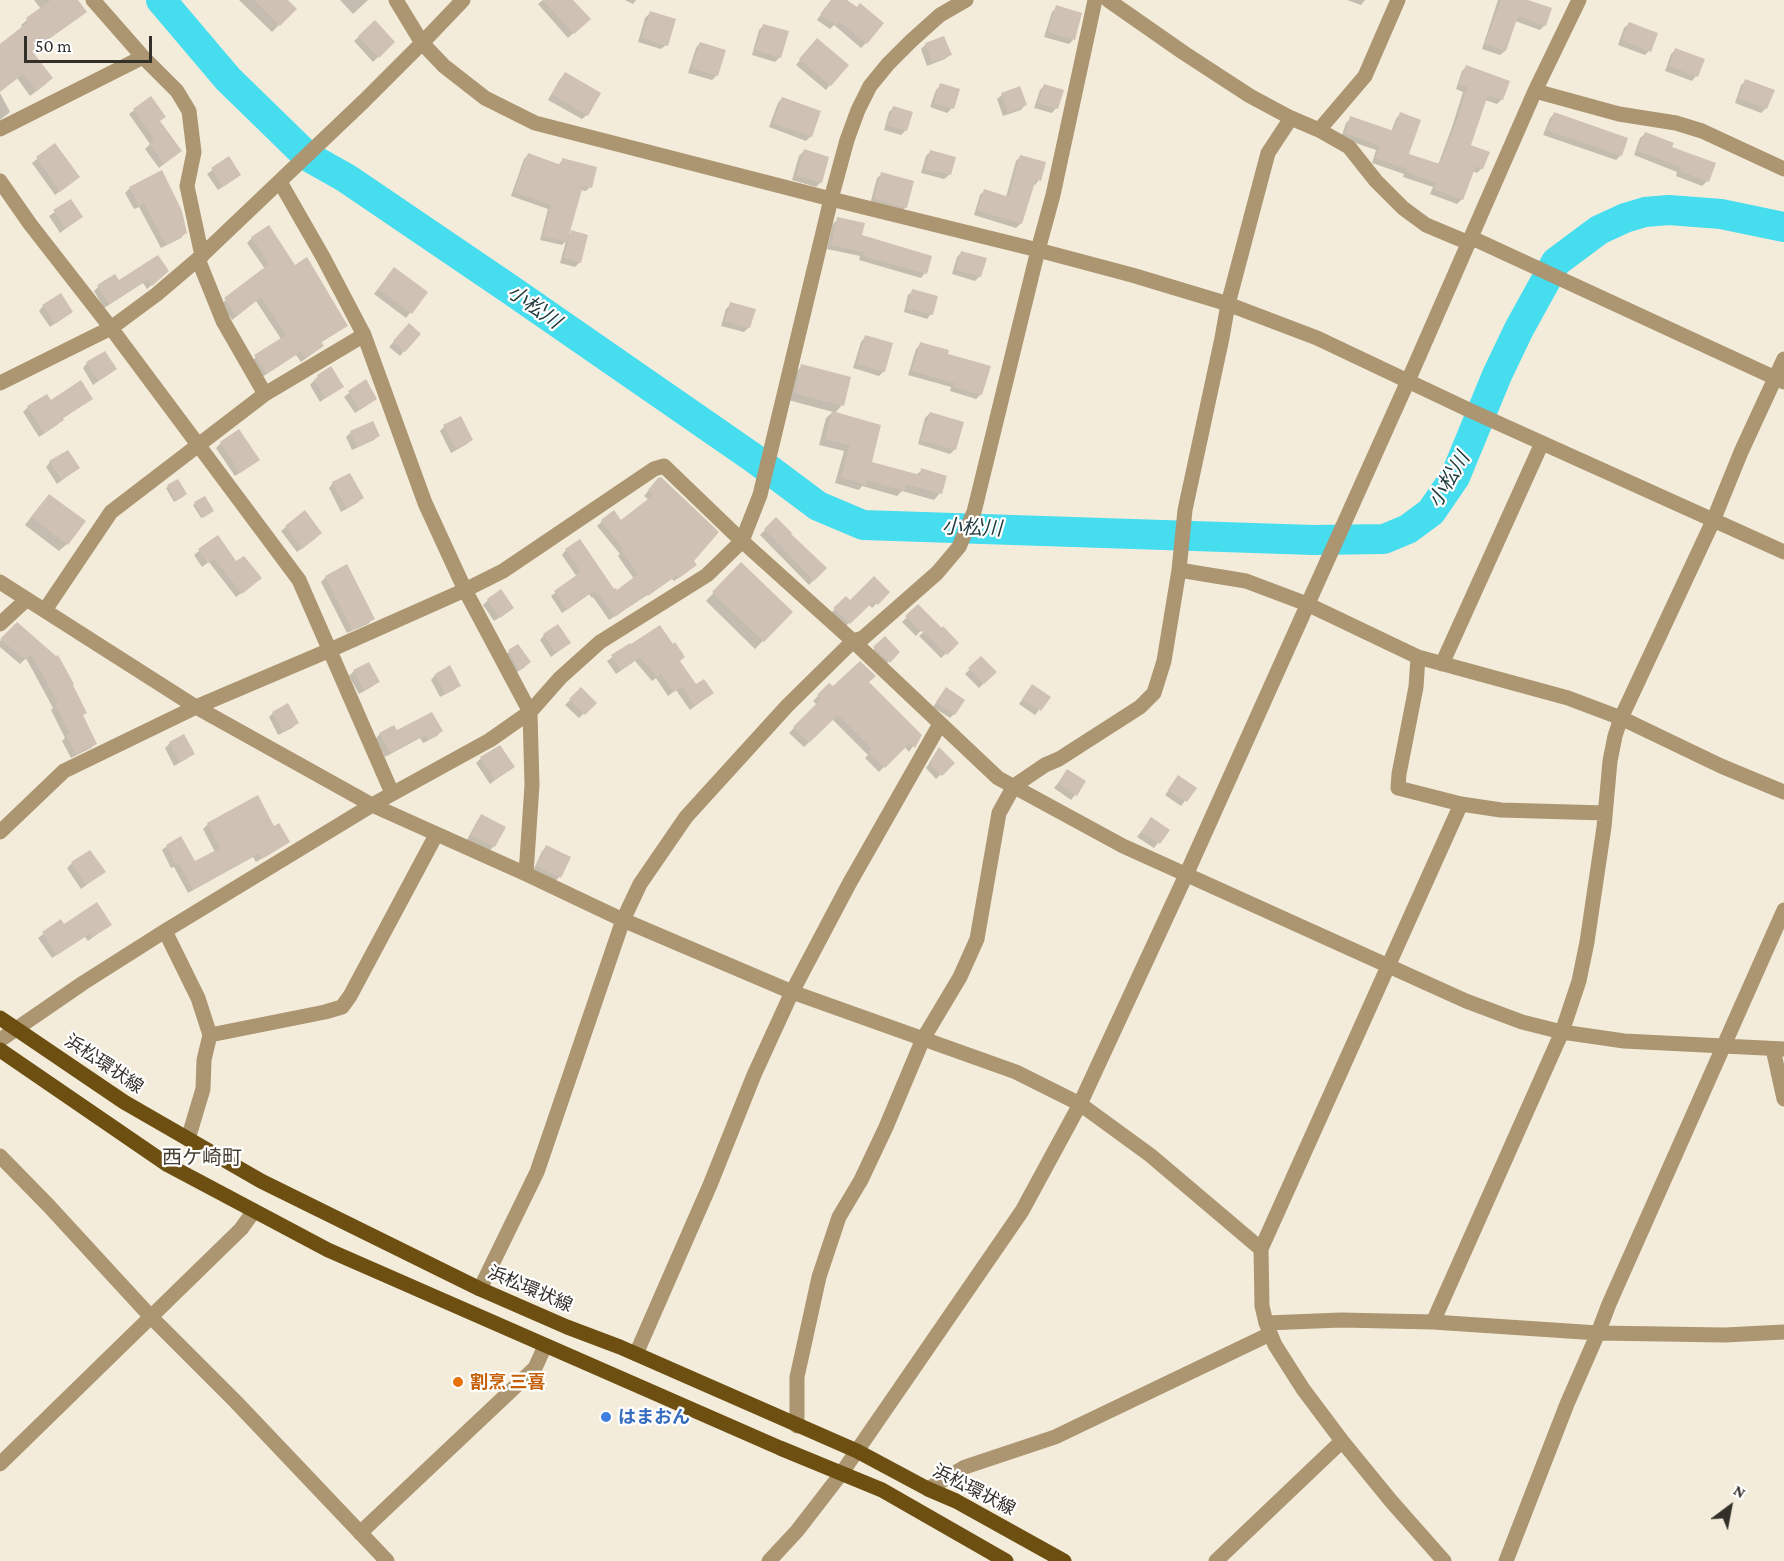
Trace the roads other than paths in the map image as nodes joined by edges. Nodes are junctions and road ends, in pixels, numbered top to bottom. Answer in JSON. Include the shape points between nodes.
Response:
{"nodes":[{"id":1,"x":93,"y":0,"type":"edge"},
{"id":2,"x":396,"y":0,"type":"edge"},
{"id":3,"x":463,"y":0,"type":"edge"},
{"id":4,"x":966,"y":0,"type":"edge"},
{"id":5,"x":1095,"y":0,"type":"edge"},
{"id":6,"x":1108,"y":0,"type":"edge"},
{"id":7,"x":1398,"y":0,"type":"edge"},
{"id":8,"x":1580,"y":0,"type":"edge"},
{"id":9,"x":422,"y":43,"type":"junction"},
{"id":10,"x":143,"y":57,"type":"junction"},
{"id":11,"x":1535,"y":91,"type":"junction"},
{"id":12,"x":1291,"y":118,"type":"junction"},
{"id":13,"x":0,"y":129,"type":"edge"},
{"id":14,"x":1319,"y":130,"type":"junction"},
{"id":15,"x":1784,"y":169,"type":"edge"},
{"id":16,"x":0,"y":181,"type":"edge"},
{"id":17,"x":280,"y":182,"type":"junction"},
{"id":18,"x":831,"y":199,"type":"junction"},
{"id":19,"x":1471,"y":240,"type":"junction"},
{"id":20,"x":1038,"y":250,"type":"junction"},
{"id":21,"x":200,"y":258,"type":"junction"},
{"id":22,"x":1228,"y":304,"type":"junction"},
{"id":23,"x":111,"y":328,"type":"junction"},
{"id":24,"x":364,"y":335,"type":"junction"},
{"id":25,"x":1784,"y":359,"type":"edge"},
{"id":26,"x":1780,"y":379,"type":"edge"},
{"id":27,"x":1408,"y":381,"type":"junction"},
{"id":28,"x":0,"y":383,"type":"edge"},
{"id":29,"x":266,"y":394,"type":"junction"},
{"id":30,"x":1542,"y":443,"type":"junction"},
{"id":31,"x":199,"y":445,"type":"junction"},
{"id":32,"x":1713,"y":521,"type":"junction"},
{"id":33,"x":742,"y":541,"type":"junction"},
{"id":34,"x":1784,"y":552,"type":"edge"},
{"id":35,"x":1179,"y":570,"type":"junction"},
{"id":36,"x":0,"y":582,"type":"edge"},
{"id":37,"x":465,"y":590,"type":"junction"},
{"id":38,"x":27,"y":598,"type":"junction"},
{"id":39,"x":1307,"y":604,"type":"junction"},
{"id":40,"x":45,"y":610,"type":"junction"},
{"id":41,"x":0,"y":624,"type":"edge"},
{"id":42,"x":853,"y":641,"type":"junction"},
{"id":43,"x":330,"y":650,"type":"junction"},
{"id":44,"x":1418,"y":657,"type":"junction"},
{"id":45,"x":1442,"y":664,"type":"junction"},
{"id":46,"x":195,"y":707,"type":"junction"},
{"id":47,"x":530,"y":712,"type":"junction"},
{"id":48,"x":1621,"y":718,"type":"junction"},
{"id":49,"x":940,"y":724,"type":"junction"},
{"id":50,"x":1014,"y":786,"type":"junction"},
{"id":51,"x":1784,"y":792,"type":"edge"},
{"id":52,"x":392,"y":793,"type":"junction"},
{"id":53,"x":1461,"y":804,"type":"junction"},
{"id":54,"x":372,"y":805,"type":"junction"},
{"id":55,"x":1605,"y":813,"type":"junction"},
{"id":56,"x":0,"y":832,"type":"edge"},
{"id":57,"x":436,"y":835,"type":"junction"},
{"id":58,"x":526,"y":874,"type":"junction"},
{"id":59,"x":1186,"y":875,"type":"junction"},
{"id":60,"x":1784,"y":910,"type":"edge"},
{"id":61,"x":623,"y":921,"type":"junction"},
{"id":62,"x":165,"y":931,"type":"junction"},
{"id":63,"x":1388,"y":966,"type":"junction"},
{"id":64,"x":792,"y":992,"type":"junction"},
{"id":65,"x":0,"y":1018,"type":"edge"},
{"id":66,"x":16,"y":1028,"type":"junction"},
{"id":67,"x":1562,"y":1032,"type":"junction"},
{"id":68,"x":210,"y":1035,"type":"junction"},
{"id":69,"x":0,"y":1040,"type":"edge"},
{"id":70,"x":923,"y":1040,"type":"junction"},
{"id":71,"x":1723,"y":1045,"type":"junction"},
{"id":72,"x":1779,"y":1049,"type":"edge"},
{"id":73,"x":0,"y":1050,"type":"edge"},
{"id":74,"x":1784,"y":1099,"type":"edge"},
{"id":75,"x":1080,"y":1104,"type":"junction"},
{"id":76,"x":188,"y":1139,"type":"junction"},
{"id":77,"x":0,"y":1156,"type":"edge"},
{"id":78,"x":254,"y":1211,"type":"junction"},
{"id":79,"x":1261,"y":1249,"type":"junction"},
{"id":80,"x":480,"y":1289,"type":"junction"},
{"id":81,"x":151,"y":1317,"type":"junction"},
{"id":82,"x":1434,"y":1322,"type":"junction"},
{"id":83,"x":1268,"y":1329,"type":"junction"},
{"id":84,"x":1784,"y":1332,"type":"edge"},
{"id":85,"x":1598,"y":1333,"type":"junction"},
{"id":86,"x":545,"y":1346,"type":"junction"},
{"id":87,"x":636,"y":1354,"type":"junction"},
{"id":88,"x":797,"y":1426,"type":"junction"},
{"id":89,"x":1342,"y":1441,"type":"junction"},
{"id":90,"x":857,"y":1451,"type":"junction"},
{"id":91,"x":0,"y":1464,"type":"edge"},
{"id":92,"x":840,"y":1474,"type":"junction"},
{"id":93,"x":928,"y":1489,"type":"junction"},
{"id":94,"x":360,"y":1533,"type":"junction"},
{"id":95,"x":1437,"y":1559,"type":"edge"},
{"id":96,"x":387,"y":1561,"type":"edge"},
{"id":97,"x":769,"y":1561,"type":"edge"},
{"id":98,"x":1006,"y":1561,"type":"edge"},
{"id":99,"x":1064,"y":1561,"type":"edge"},
{"id":100,"x":1216,"y":1561,"type":"edge"},
{"id":101,"x":1506,"y":1561,"type":"edge"}],
"edges":[{"from":1,"to":10,"type":"street"},
{"from":2,"to":9,"type":"street"},
{"from":3,"to":9,"type":"street"},
{"from":4,"to":18,"type":"street","via":[[940,15],[910,41],[870,86],[847,140]]},
{"from":5,"to":20,"type":"street"},
{"from":6,"to":12,"type":"street","via":[[1250,96]]},
{"from":7,"to":14,"type":"street","via":[[1365,76]]},
{"from":8,"to":11,"type":"street"},
{"from":9,"to":17,"type":"street"},
{"from":9,"to":18,"type":"street","via":[[485,98],[535,123]]},
{"from":10,"to":13,"type":"street"},
{"from":10,"to":21,"type":"street","via":[[177,91],[189,111],[194,152],[187,186]]},
{"from":11,"to":15,"type":"street","via":[[1619,114],[1694,128]]},
{"from":11,"to":19,"type":"street"},
{"from":12,"to":14,"type":"street"},
{"from":12,"to":22,"type":"street","via":[[1268,153]]},
{"from":14,"to":19,"type":"street","via":[[1349,147],[1376,181],[1426,225]]},
{"from":16,"to":23,"type":"street"},
{"from":17,"to":21,"type":"street"},
{"from":17,"to":24,"type":"street"},
{"from":18,"to":20,"type":"street"},
{"from":18,"to":33,"type":"street","via":[[760,495]]},
{"from":19,"to":26,"type":"street"},
{"from":19,"to":27,"type":"street"},
{"from":20,"to":22,"type":"street"},
{"from":20,"to":42,"type":"street","via":[[974,512],[959,547],[937,573],[863,638]]},
{"from":21,"to":23,"type":"street"},
{"from":21,"to":29,"type":"street","via":[[223,321]]},
{"from":22,"to":27,"type":"street","via":[[1317,338]]},
{"from":22,"to":35,"type":"street","via":[[1185,519]]},
{"from":23,"to":28,"type":"street"},
{"from":23,"to":31,"type":"street"},
{"from":24,"to":29,"type":"street"},
{"from":24,"to":37,"type":"street","via":[[425,503]]},
{"from":25,"to":26,"type":"street"},
{"from":26,"to":32,"type":"street","via":[[1742,452]]},
{"from":27,"to":30,"type":"street"},
{"from":27,"to":39,"type":"street"},
{"from":29,"to":31,"type":"street"},
{"from":30,"to":32,"type":"street"},
{"from":30,"to":45,"type":"street"},
{"from":31,"to":40,"type":"street","via":[[111,512]]},
{"from":31,"to":43,"type":"street","via":[[299,580]]},
{"from":32,"to":34,"type":"street"},
{"from":32,"to":48,"type":"street"},
{"from":33,"to":37,"type":"street","via":[[664,466],[503,572]]},
{"from":33,"to":42,"type":"street"},
{"from":33,"to":47,"type":"street","via":[[707,575],[600,642]]},
{"from":35,"to":39,"type":"street","via":[[1246,581]]},
{"from":35,"to":50,"type":"street","via":[[1155,693],[1140,707]]},
{"from":36,"to":38,"type":"street"},
{"from":37,"to":43,"type":"street"},
{"from":37,"to":47,"type":"street"},
{"from":38,"to":40,"type":"street"},
{"from":38,"to":41,"type":"street"},
{"from":39,"to":44,"type":"street"},
{"from":39,"to":59,"type":"street"},
{"from":40,"to":46,"type":"street"},
{"from":42,"to":49,"type":"street"},
{"from":42,"to":61,"type":"street","via":[[787,706],[687,818],[640,884]]},
{"from":43,"to":46,"type":"street"},
{"from":43,"to":52,"type":"street"},
{"from":44,"to":45,"type":"street"},
{"from":44,"to":53,"type":"street","via":[[1398,788]]},
{"from":45,"to":48,"type":"street","via":[[1568,698]]},
{"from":46,"to":54,"type":"street"},
{"from":46,"to":56,"type":"street","via":[[64,771]]},
{"from":47,"to":52,"type":"street","via":[[490,740]]},
{"from":47,"to":58,"type":"street","via":[[532,785]]},
{"from":48,"to":51,"type":"street"},
{"from":48,"to":55,"type":"street","via":[[1610,761]]},
{"from":49,"to":50,"type":"street","via":[[998,778]]},
{"from":49,"to":64,"type":"street"},
{"from":50,"to":59,"type":"street","via":[[1123,846]]},
{"from":50,"to":70,"type":"street","via":[[999,813],[977,939]]},
{"from":52,"to":54,"type":"street"},
{"from":53,"to":55,"type":"street","via":[[1501,810]]},
{"from":53,"to":63,"type":"street"},
{"from":54,"to":57,"type":"street"},
{"from":54,"to":62,"type":"street"},
{"from":55,"to":67,"type":"street","via":[[1587,942]]},
{"from":57,"to":58,"type":"street"},
{"from":57,"to":68,"type":"street","via":[[342,1007]]},
{"from":58,"to":61,"type":"street"},
{"from":59,"to":63,"type":"street"},
{"from":59,"to":75,"type":"street"},
{"from":60,"to":71,"type":"street"},
{"from":61,"to":64,"type":"street"},
{"from":61,"to":80,"type":"street","via":[[537,1172]]},
{"from":62,"to":66,"type":"street"},
{"from":62,"to":68,"type":"street","via":[[198,998]]},
{"from":63,"to":67,"type":"street","via":[[1466,1001]]},
{"from":63,"to":79,"type":"street"},
{"from":64,"to":70,"type":"street"},
{"from":64,"to":87,"type":"street"},
{"from":65,"to":66,"type":"main road","name":"浜松環状線"},
{"from":66,"to":69,"type":"street"},
{"from":66,"to":76,"type":"main road","name":"浜松環状線","via":[[124,1102]]},
{"from":67,"to":71,"type":"street","via":[[1624,1041]]},
{"from":67,"to":82,"type":"street"},
{"from":68,"to":76,"type":"street","via":[[203,1089]]},
{"from":70,"to":75,"type":"street","via":[[1016,1072]]},
{"from":70,"to":88,"type":"street","via":[[861,1180],[839,1217],[819,1276],[797,1377]]},
{"from":71,"to":72,"type":"street"},
{"from":71,"to":85,"type":"street"},
{"from":72,"to":74,"type":"street"},
{"from":73,"to":78,"type":"main road","via":[[168,1165]]},
{"from":75,"to":79,"type":"street","via":[[1150,1155]]},
{"from":75,"to":90,"type":"street","via":[[1022,1211]]},
{"from":76,"to":80,"type":"main road","name":"浜松環状線","via":[[261,1181]]},
{"from":77,"to":81,"type":"street"},
{"from":78,"to":81,"type":"street","via":[[242,1229]]},
{"from":78,"to":86,"type":"main road","via":[[328,1250]]},
{"from":79,"to":83,"type":"street","via":[[1262,1306]]},
{"from":80,"to":87,"type":"main road","name":"浜松環状線"},
{"from":81,"to":91,"type":"street"},
{"from":81,"to":94,"type":"street"},
{"from":82,"to":83,"type":"street","via":[[1341,1320]]},
{"from":82,"to":85,"type":"street"},
{"from":83,"to":89,"type":"street","via":[[1303,1389]]},
{"from":83,"to":93,"type":"street","via":[[1055,1437],[965,1467]]},
{"from":84,"to":85,"type":"street"},
{"from":85,"to":101,"type":"street"},
{"from":86,"to":92,"type":"main road"},
{"from":86,"to":94,"type":"street","via":[[535,1368]]},
{"from":87,"to":88,"type":"main road","name":"浜松環状線"},
{"from":88,"to":90,"type":"main road","name":"浜松環状線"},
{"from":89,"to":95,"type":"street"},
{"from":89,"to":100,"type":"street"},
{"from":90,"to":92,"type":"street"},
{"from":90,"to":93,"type":"main road","name":"浜松環状線"},
{"from":92,"to":97,"type":"street"},
{"from":92,"to":98,"type":"main road","via":[[882,1490]]},
{"from":93,"to":99,"type":"main road","name":"浜松環状線"},
{"from":94,"to":96,"type":"street"}]}
